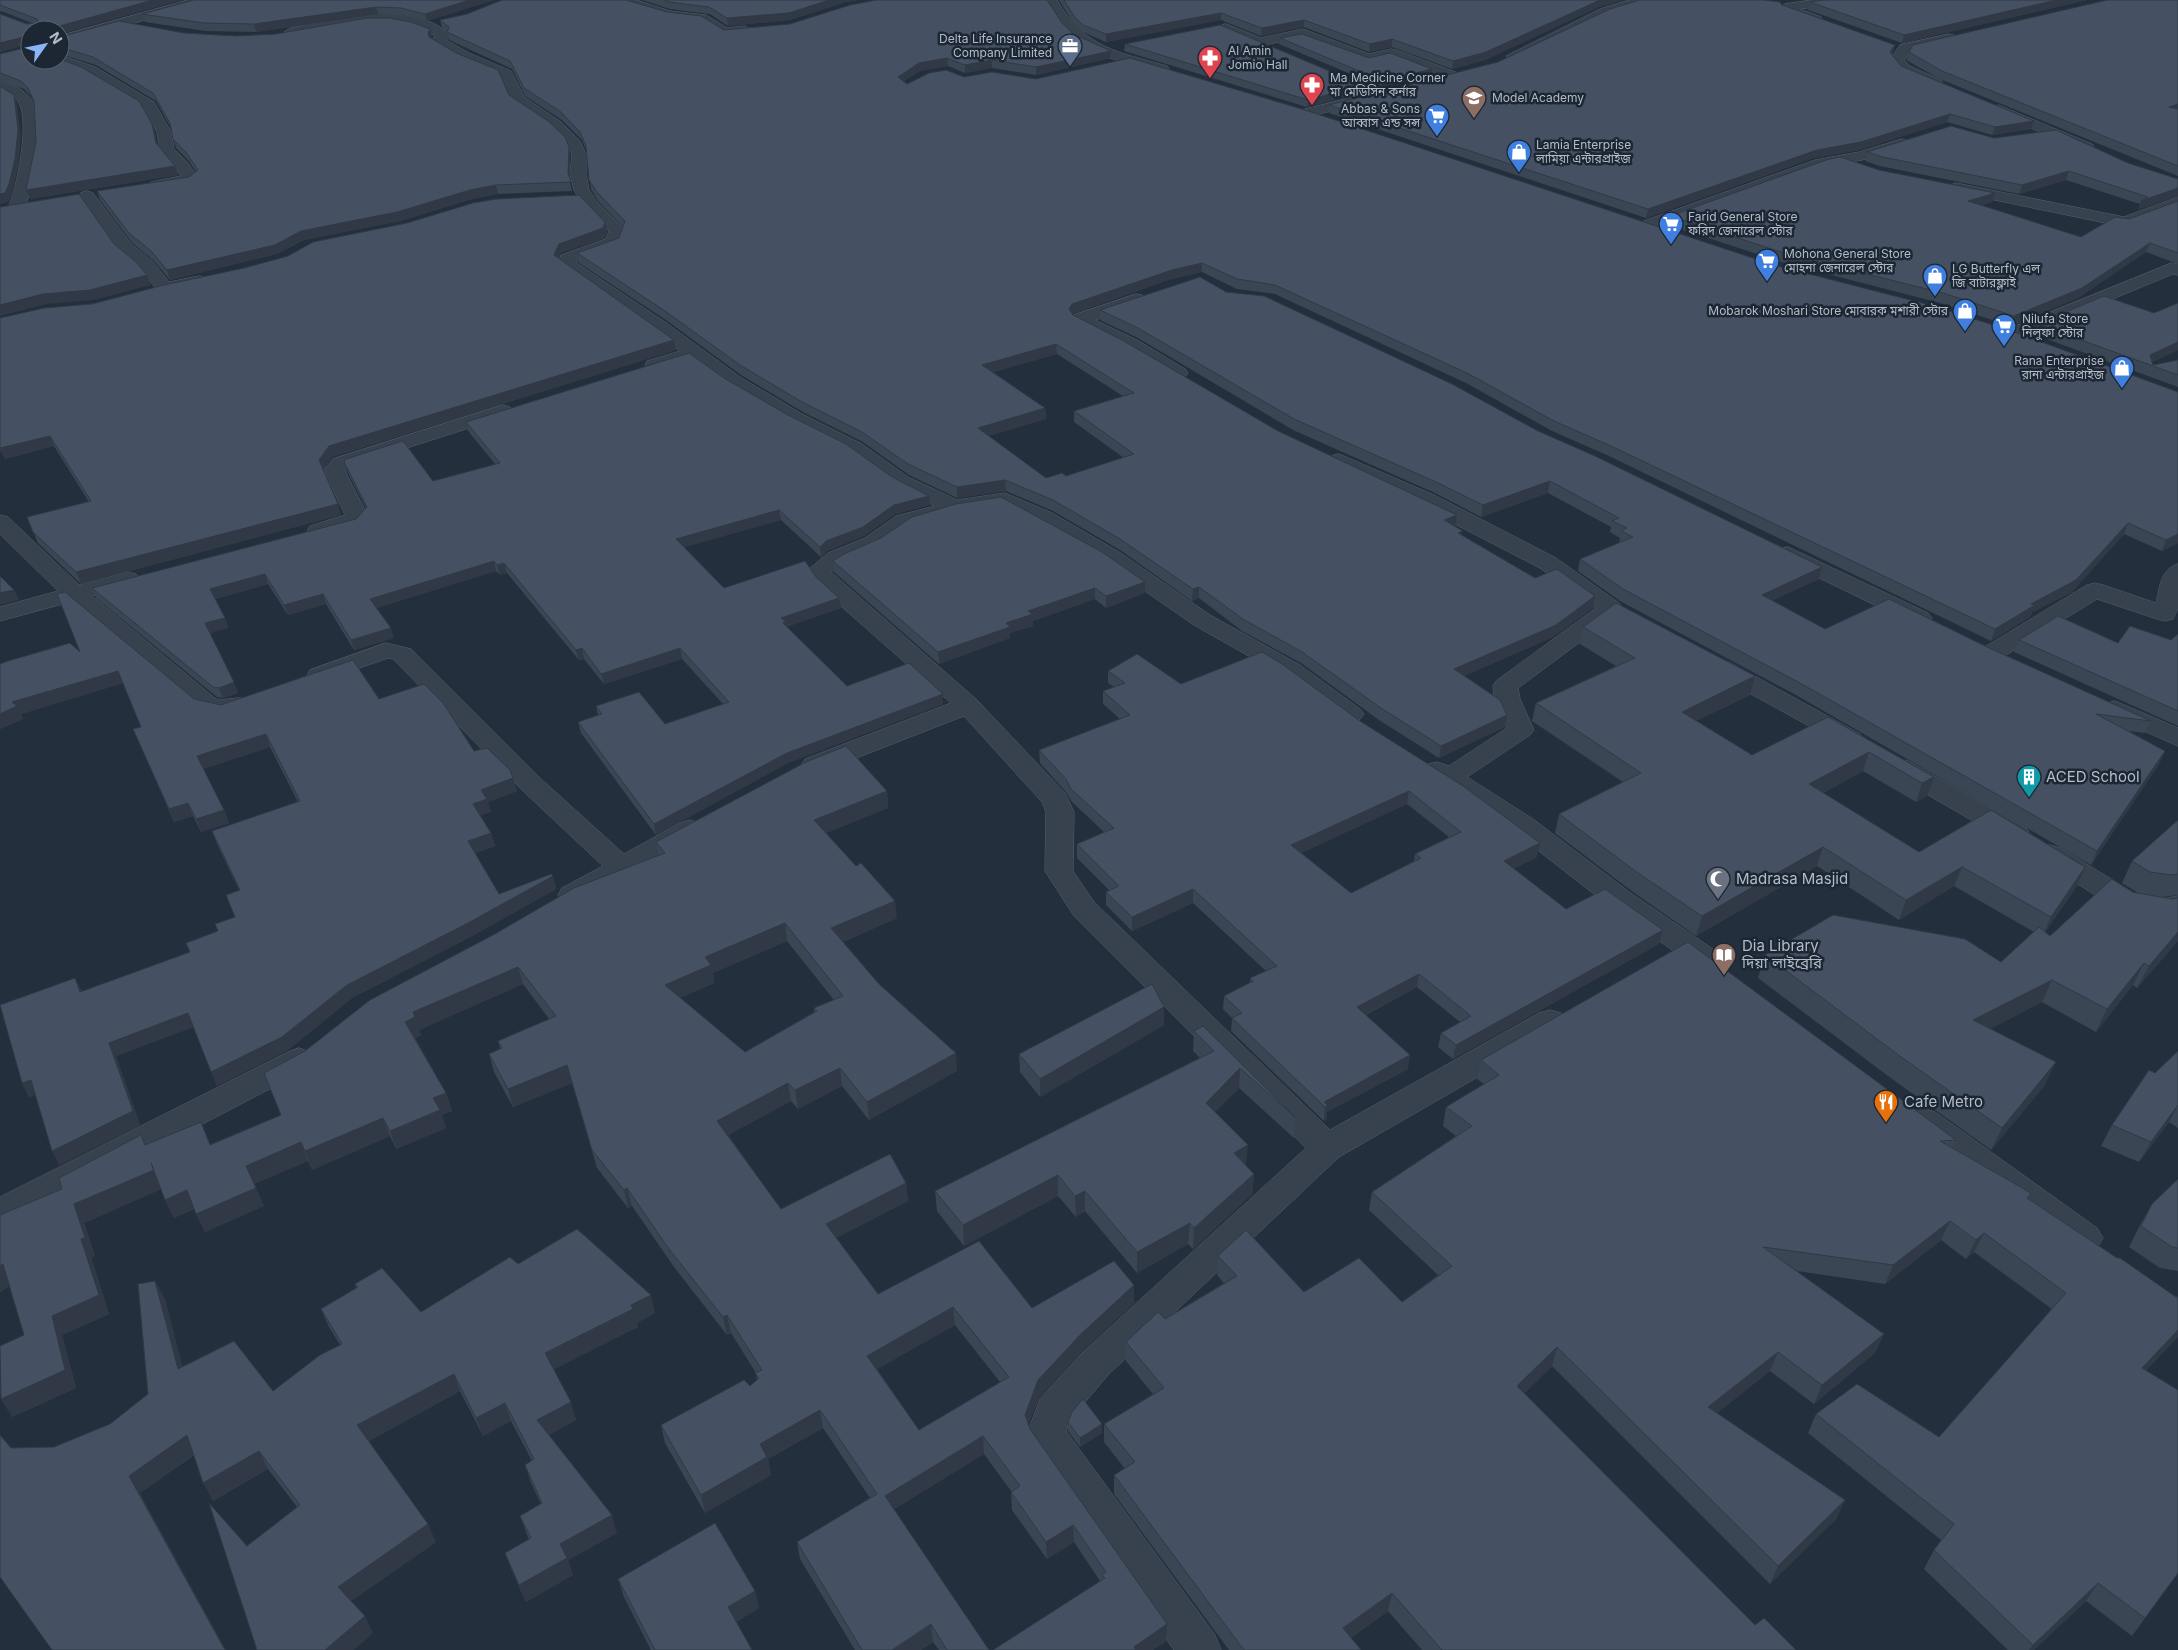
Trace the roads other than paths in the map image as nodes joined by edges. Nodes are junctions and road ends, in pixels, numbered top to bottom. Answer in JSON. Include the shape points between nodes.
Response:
{"nodes":[{"id":1,"x":201,"y":0,"type":"edge"},
{"id":2,"x":623,"y":0,"type":"edge"},
{"id":3,"x":1051,"y":0,"type":"edge"},
{"id":4,"x":1642,"y":0,"type":"edge"},
{"id":5,"x":1834,"y":0,"type":"edge"},
{"id":6,"x":1772,"y":2,"type":"edge"},
{"id":7,"x":1812,"y":2,"type":"edge"},
{"id":8,"x":1795,"y":7,"type":"junction"},
{"id":9,"x":448,"y":20,"type":"edge"},
{"id":10,"x":123,"y":22,"type":"junction"},
{"id":11,"x":1831,"y":24,"type":"edge"},
{"id":12,"x":428,"y":26,"type":"junction"},
{"id":13,"x":759,"y":28,"type":"edge"},
{"id":14,"x":1212,"y":28,"type":"edge"},
{"id":15,"x":157,"y":30,"type":"edge"},
{"id":16,"x":274,"y":35,"type":"edge"},
{"id":17,"x":1964,"y":35,"type":"edge"},
{"id":18,"x":70,"y":37,"type":"edge"},
{"id":19,"x":1260,"y":42,"type":"junction"},
{"id":20,"x":1130,"y":44,"type":"edge"},
{"id":21,"x":1102,"y":50,"type":"junction"},
{"id":22,"x":1278,"y":50,"type":"edge"},
{"id":23,"x":1130,"y":60,"type":"junction"},
{"id":24,"x":70,"y":62,"type":"edge"},
{"id":25,"x":1499,"y":62,"type":"edge"},
{"id":26,"x":1102,"y":67,"type":"edge"},
{"id":27,"x":1176,"y":73,"type":"edge"},
{"id":28,"x":1430,"y":82,"type":"edge"},
{"id":29,"x":0,"y":85,"type":"edge"},
{"id":30,"x":1364,"y":87,"type":"edge"},
{"id":31,"x":1951,"y":89,"type":"edge"},
{"id":32,"x":1986,"y":104,"type":"edge"},
{"id":33,"x":1290,"y":108,"type":"edge"},
{"id":34,"x":1307,"y":113,"type":"junction"},
{"id":35,"x":1335,"y":123,"type":"edge"},
{"id":36,"x":2055,"y":132,"type":"junction"},
{"id":37,"x":2028,"y":136,"type":"edge"},
{"id":38,"x":1914,"y":139,"type":"edge"},
{"id":39,"x":2097,"y":152,"type":"edge"},
{"id":40,"x":1839,"y":160,"type":"junction"},
{"id":41,"x":1870,"y":170,"type":"edge"},
{"id":42,"x":1942,"y":185,"type":"edge"},
{"id":43,"x":144,"y":188,"type":"edge"},
{"id":44,"x":106,"y":193,"type":"edge"},
{"id":45,"x":87,"y":196,"type":"junction"},
{"id":46,"x":69,"y":199,"type":"edge"},
{"id":47,"x":2178,"y":202,"type":"edge"},
{"id":48,"x":33,"y":205,"type":"edge"},
{"id":49,"x":16,"y":208,"type":"junction"},
{"id":50,"x":0,"y":210,"type":"edge"},
{"id":51,"x":1630,"y":219,"type":"edge"},
{"id":52,"x":1647,"y":225,"type":"junction"},
{"id":53,"x":1675,"y":234,"type":"edge"},
{"id":54,"x":2178,"y":270,"type":"edge"},
{"id":55,"x":213,"y":278,"type":"edge"},
{"id":56,"x":1160,"y":291,"type":"edge"},
{"id":57,"x":1995,"y":329,"type":"edge"},
{"id":58,"x":2012,"y":334,"type":"junction"},
{"id":59,"x":2031,"y":341,"type":"edge"},
{"id":60,"x":694,"y":353,"type":"junction"},
{"id":61,"x":642,"y":369,"type":"edge"},
{"id":62,"x":1193,"y":382,"type":"edge"},
{"id":63,"x":522,"y":406,"type":"edge"},
{"id":64,"x":1320,"y":452,"type":"edge"},
{"id":65,"x":954,"y":508,"type":"junction"},
{"id":66,"x":0,"y":522,"type":"edge"},
{"id":67,"x":302,"y":535,"type":"edge"},
{"id":68,"x":1767,"y":544,"type":"edge"},
{"id":69,"x":2178,"y":571,"type":"edge"},
{"id":70,"x":148,"y":573,"type":"edge"},
{"id":71,"x":75,"y":594,"type":"junction"},
{"id":72,"x":0,"y":614,"type":"edge"},
{"id":73,"x":1940,"y":628,"type":"edge"},
{"id":74,"x":1698,"y":655,"type":"edge"},
{"id":75,"x":2018,"y":665,"type":"edge"},
{"id":76,"x":297,"y":683,"type":"edge"},
{"id":77,"x":261,"y":696,"type":"edge"},
{"id":78,"x":2097,"y":701,"type":"edge"},
{"id":79,"x":968,"y":705,"type":"junction"},
{"id":80,"x":1369,"y":727,"type":"edge"},
{"id":81,"x":2178,"y":738,"type":"edge"},
{"id":82,"x":1417,"y":758,"type":"edge"},
{"id":83,"x":789,"y":776,"type":"edge"},
{"id":84,"x":1448,"y":778,"type":"junction"},
{"id":85,"x":712,"y":817,"type":"edge"},
{"id":86,"x":621,"y":867,"type":"junction"},
{"id":87,"x":553,"y":906,"type":"edge"},
{"id":88,"x":2178,"y":906,"type":"edge"},
{"id":89,"x":1685,"y":944,"type":"junction"},
{"id":90,"x":1651,"y":964,"type":"edge"},
{"id":91,"x":1740,"y":982,"type":"edge"},
{"id":92,"x":1574,"y":1007,"type":"edge"},
{"id":93,"x":322,"y":1042,"type":"edge"},
{"id":94,"x":1900,"y":1104,"type":"edge"},
{"id":95,"x":1327,"y":1148,"type":"junction"},
{"id":96,"x":0,"y":1214,"type":"edge"},
{"id":97,"x":2106,"y":1253,"type":"edge"},
{"id":98,"x":1200,"y":1650,"type":"edge"}],
"edges":[{"from":1,"to":10,"type":"street"},
{"from":2,"to":13,"type":"street","via":[[669,14],[706,19],[724,32]]},
{"from":3,"to":21,"type":"street","via":[[1078,37]]},
{"from":4,"to":25,"type":"street","via":[[1604,12]]},
{"from":5,"to":7,"type":"street"},
{"from":6,"to":8,"type":"street"},
{"from":7,"to":8,"type":"street"},
{"from":8,"to":11,"type":"street","via":[[1785,8]]},
{"from":9,"to":12,"type":"street"},
{"from":10,"to":15,"type":"street"},
{"from":10,"to":18,"type":"street"},
{"from":12,"to":16,"type":"street","via":[[404,18],[372,17]]},
{"from":12,"to":60,"type":"street","via":[[444,36],[437,40],[506,74],[517,94],[516,99],[574,143],[581,157],[578,175],[582,192],[577,198],[617,230],[614,242],[567,259],[566,264]]},
{"from":14,"to":19,"type":"street","via":[[1221,26]]},
{"from":17,"to":31,"type":"street","via":[[1899,49],[1897,60],[1905,69]]},
{"from":19,"to":22,"type":"street"},
{"from":19,"to":28,"type":"street","via":[[1303,33],[1368,58],[1391,53],[1458,74]]},
{"from":20,"to":21,"type":"street"},
{"from":21,"to":23,"type":"street"},
{"from":23,"to":26,"type":"street"},
{"from":23,"to":27,"type":"street"},
{"from":24,"to":43,"type":"street","via":[[150,105],[164,132],[167,150],[190,179]]},
{"from":29,"to":49,"type":"street","via":[[21,96],[28,104],[26,172]]},
{"from":30,"to":34,"type":"street","via":[[1382,94]]},
{"from":32,"to":36,"type":"street"},
{"from":33,"to":34,"type":"street"},
{"from":34,"to":35,"type":"street"},
{"from":36,"to":37,"type":"street"},
{"from":36,"to":39,"type":"street"},
{"from":38,"to":40,"type":"street"},
{"from":40,"to":41,"type":"street"},
{"from":40,"to":52,"type":"street","via":[[1734,192]]},
{"from":42,"to":47,"type":"street","via":[[2125,222]]},
{"from":44,"to":45,"type":"street"},
{"from":45,"to":46,"type":"street"},
{"from":45,"to":55,"type":"street","via":[[126,248],[147,266],[156,290]]},
{"from":48,"to":49,"type":"street"},
{"from":49,"to":50,"type":"street"},
{"from":51,"to":52,"type":"street"},
{"from":52,"to":53,"type":"street"},
{"from":54,"to":58,"type":"street","via":[[2172,268]]},
{"from":56,"to":62,"type":"street","via":[[1080,319],[1130,344]]},
{"from":57,"to":58,"type":"street"},
{"from":58,"to":59,"type":"street"},
{"from":60,"to":61,"type":"street"},
{"from":60,"to":65,"type":"street","via":[[733,381],[855,448],[902,481]]},
{"from":63,"to":67,"type":"street","via":[[340,463],[334,470],[357,516],[350,522]]},
{"from":64,"to":84,"type":"street","via":[[1426,500],[1548,563],[1620,613],[1505,686],[1507,699],[1521,730]]},
{"from":65,"to":79,"type":"street","via":[[904,521],[873,543],[836,558],[819,570],[826,581]]},
{"from":65,"to":80,"type":"street","via":[[1004,499],[1044,518],[1111,557],[1202,620],[1291,670]]},
{"from":66,"to":71,"type":"street"},
{"from":68,"to":73,"type":"street"},
{"from":69,"to":75,"type":"street","via":[[2174,575],[2164,614],[2095,590],[1983,649]]},
{"from":70,"to":71,"type":"street"},
{"from":71,"to":72,"type":"street"},
{"from":71,"to":77,"type":"street","via":[[208,705],[226,708]]},
{"from":74,"to":88,"type":"street","via":[[2030,842],[2132,905],[2161,909]]},
{"from":76,"to":86,"type":"street","via":[[386,650],[402,654],[531,784]]},
{"from":78,"to":81,"type":"street"},
{"from":79,"to":83,"type":"street"},
{"from":79,"to":95,"type":"street","via":[[1055,799],[1060,812],[1059,871],[1084,909]]},
{"from":82,"to":84,"type":"street"},
{"from":84,"to":89,"type":"street","via":[[1523,825],[1622,901]]},
{"from":85,"to":86,"type":"street"},
{"from":86,"to":87,"type":"street"},
{"from":89,"to":90,"type":"street"},
{"from":89,"to":91,"type":"street"},
{"from":92,"to":95,"type":"street"},
{"from":93,"to":96,"type":"street","via":[[300,1060]]},
{"from":94,"to":97,"type":"street"},
{"from":95,"to":98,"type":"street","via":[[1095,1364],[1054,1411],[1046,1434]]}]}
